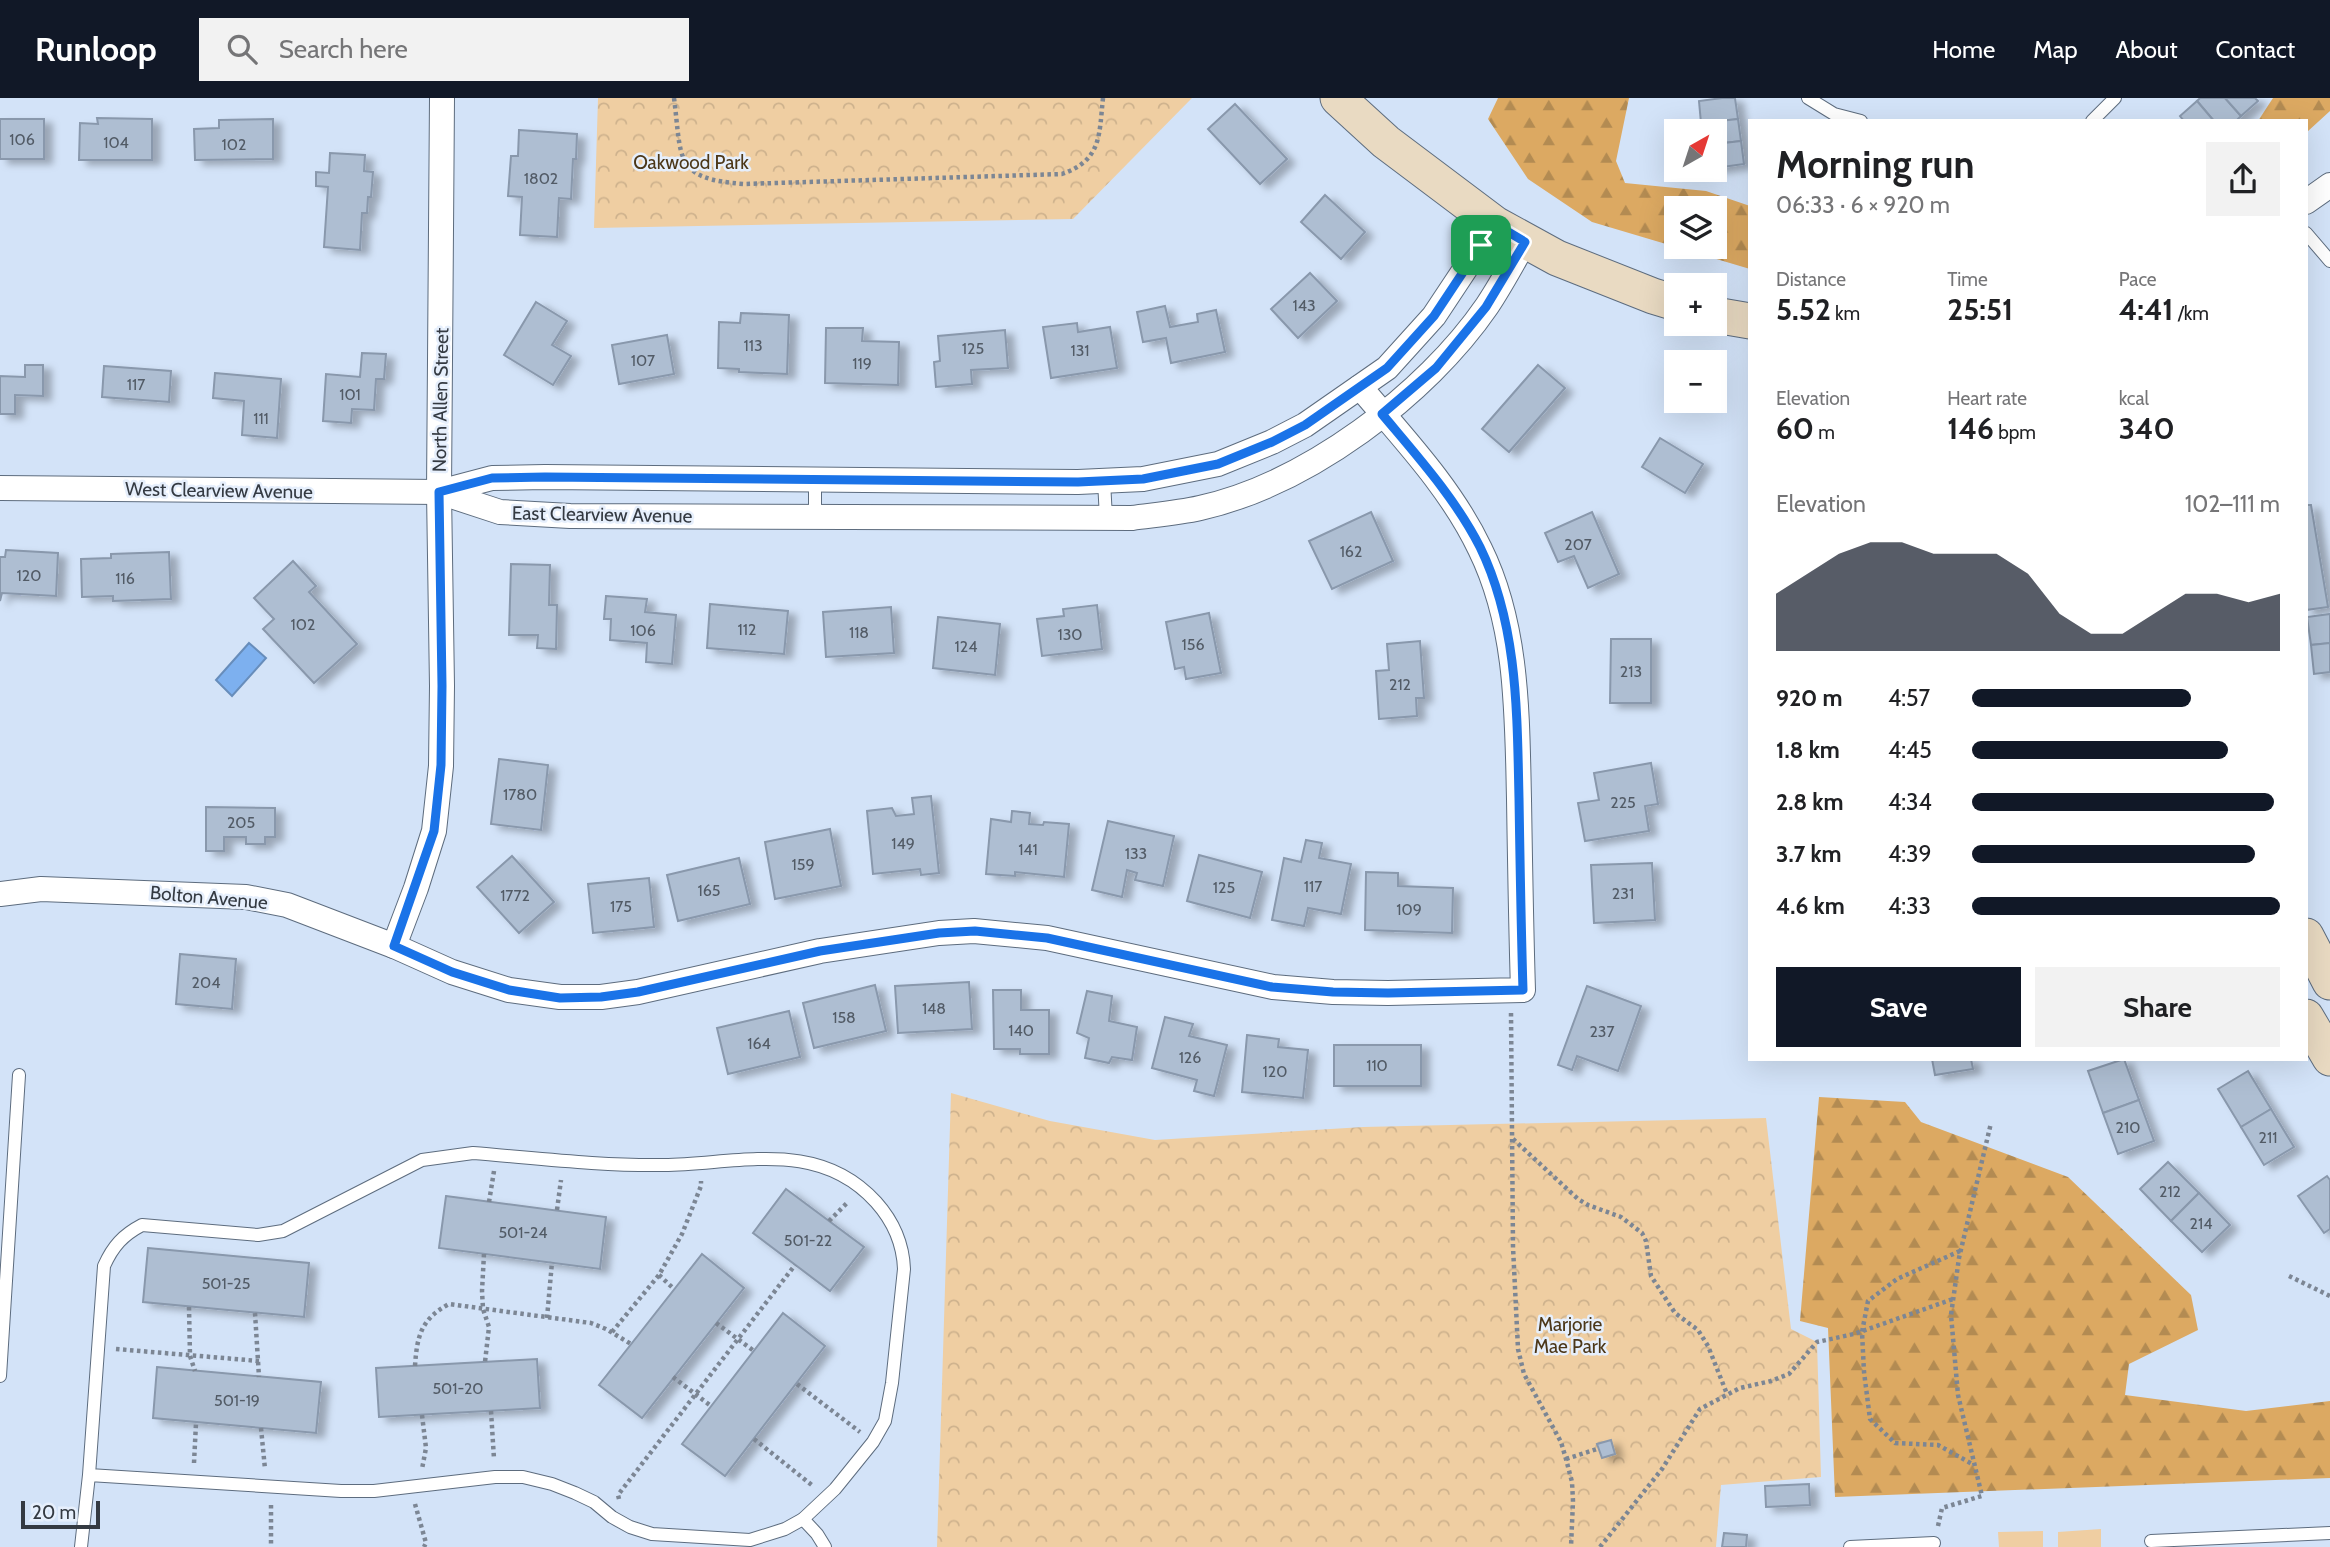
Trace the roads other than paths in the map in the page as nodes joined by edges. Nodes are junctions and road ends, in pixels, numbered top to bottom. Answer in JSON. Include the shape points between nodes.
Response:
{"nodes":[{"id":1,"x":442,"y":98,"type":"edge"},
{"id":2,"x":1338,"y":98,"type":"edge"},
{"id":3,"x":1808,"y":98,"type":"edge"},
{"id":4,"x":2115,"y":98,"type":"edge"},
{"id":5,"x":1853,"y":119,"type":"edge"},
{"id":6,"x":2094,"y":119,"type":"edge"},
{"id":7,"x":2330,"y":185,"type":"edge"},
{"id":8,"x":2308,"y":201,"type":"edge"},
{"id":9,"x":1495,"y":224,"type":"junction"},
{"id":10,"x":2308,"y":235,"type":"edge"},
{"id":11,"x":1525,"y":242,"type":"junction"},
{"id":12,"x":2330,"y":261,"type":"edge"},
{"id":13,"x":1664,"y":299,"type":"edge"},
{"id":14,"x":1727,"y":317,"type":"edge"},
{"id":15,"x":1748,"y":321,"type":"edge"},
{"id":16,"x":1360,"y":387,"type":"junction"},
{"id":17,"x":1382,"y":414,"type":"junction"},
{"id":18,"x":815,"y":479,"type":"junction"},
{"id":19,"x":1104,"y":481,"type":"junction"},
{"id":20,"x":0,"y":488,"type":"edge"},
{"id":21,"x":439,"y":492,"type":"junction"},
{"id":22,"x":815,"y":516,"type":"junction"},
{"id":23,"x":1106,"y":518,"type":"junction"},
{"id":24,"x":0,"y":894,"type":"edge"},
{"id":25,"x":2308,"y":940,"type":"edge"},
{"id":26,"x":394,"y":946,"type":"junction"},
{"id":27,"x":2330,"y":982,"type":"edge"},
{"id":28,"x":2308,"y":1020,"type":"edge"},
{"id":29,"x":2330,"y":1058,"type":"edge"},
{"id":30,"x":19,"y":1075,"type":"dead end"},
{"id":31,"x":4,"y":1240,"type":"edge"},
{"id":32,"x":0,"y":1376,"type":"edge"},
{"id":33,"x":89,"y":1475,"type":"junction"},
{"id":34,"x":803,"y":1519,"type":"junction"},
{"id":35,"x":2330,"y":1533,"type":"edge"},
{"id":36,"x":2151,"y":1541,"type":"dead end"},
{"id":37,"x":1934,"y":1543,"type":"road end"},
{"id":38,"x":81,"y":1547,"type":"edge"},
{"id":39,"x":825,"y":1547,"type":"edge"},
{"id":40,"x":1850,"y":1547,"type":"edge"}],
"edges":[{"from":1,"to":21,"type":"street","name":"North Allen Street"},
{"from":2,"to":9,"type":"street","via":[[1386,142]]},
{"from":3,"to":5,"type":"lane","via":[[1834,114]]},
{"from":4,"to":6,"type":"lane"},
{"from":7,"to":8,"type":"street"},
{"from":9,"to":11,"type":"street"},
{"from":9,"to":16,"type":"street","name":"East Clearview Avenue","via":[[1434,316],[1387,368]]},
{"from":10,"to":12,"type":"lane"},
{"from":11,"to":13,"type":"street"},
{"from":11,"to":17,"type":"street","name":"East Clearview Avenue","via":[[1486,307],[1436,368]]},
{"from":14,"to":15,"type":"street"},
{"from":16,"to":17,"type":"street"},
{"from":16,"to":19,"type":"street","name":"East Clearview Avenue","via":[[1305,425],[1218,464],[1143,479]]},
{"from":17,"to":23,"type":"street","name":"East Clearview Avenue","via":[[1315,463],[1252,492],[1201,508]]},
{"from":17,"to":26,"type":"street","name":"Bolton Avenue","via":[[1464,518],[1493,578],[1507,629],[1517,718],[1516,998],[1272,987],[1047,938],[975,931],[820,951],[638,992],[560,998],[509,990],[452,972]]},
{"from":18,"to":19,"type":"street","name":"East Clearview Avenue"},
{"from":18,"to":21,"type":"street","name":"East Clearview Avenue","via":[[492,478]]},
{"from":18,"to":22,"type":"lane"},
{"from":19,"to":23,"type":"lane"},
{"from":20,"to":21,"type":"street","name":"West Clearview Avenue"},
{"from":21,"to":22,"type":"street","name":"East Clearview Avenue","via":[[500,512]]},
{"from":21,"to":26,"type":"street","name":"North Allen Street","via":[[441,765],[434,831]]},
{"from":22,"to":23,"type":"street","name":"East Clearview Avenue"},
{"from":24,"to":26,"type":"street","name":"Bolton Avenue","via":[[41,889],[246,897],[287,905]]},
{"from":25,"to":27,"type":"street"},
{"from":28,"to":29,"type":"street"},
{"from":30,"to":31,"type":"lane"},
{"from":31,"to":32,"type":"lane"},
{"from":33,"to":34,"type":"lane","via":[[374,1491],[523,1477],[594,1502],[623,1523],[673,1536],[750,1540]]},
{"from":33,"to":34,"type":"lane","via":[[104,1266],[113,1247],[142,1225],[258,1235],[283,1231],[422,1160],[472,1153],[664,1165],[789,1159],[813,1163],[850,1179],[885,1212],[903,1252],[886,1421],[827,1497]]},
{"from":33,"to":38,"type":"lane"},
{"from":34,"to":39,"type":"lane"},
{"from":35,"to":36,"type":"lane"},
{"from":37,"to":40,"type":"lane"}]}
